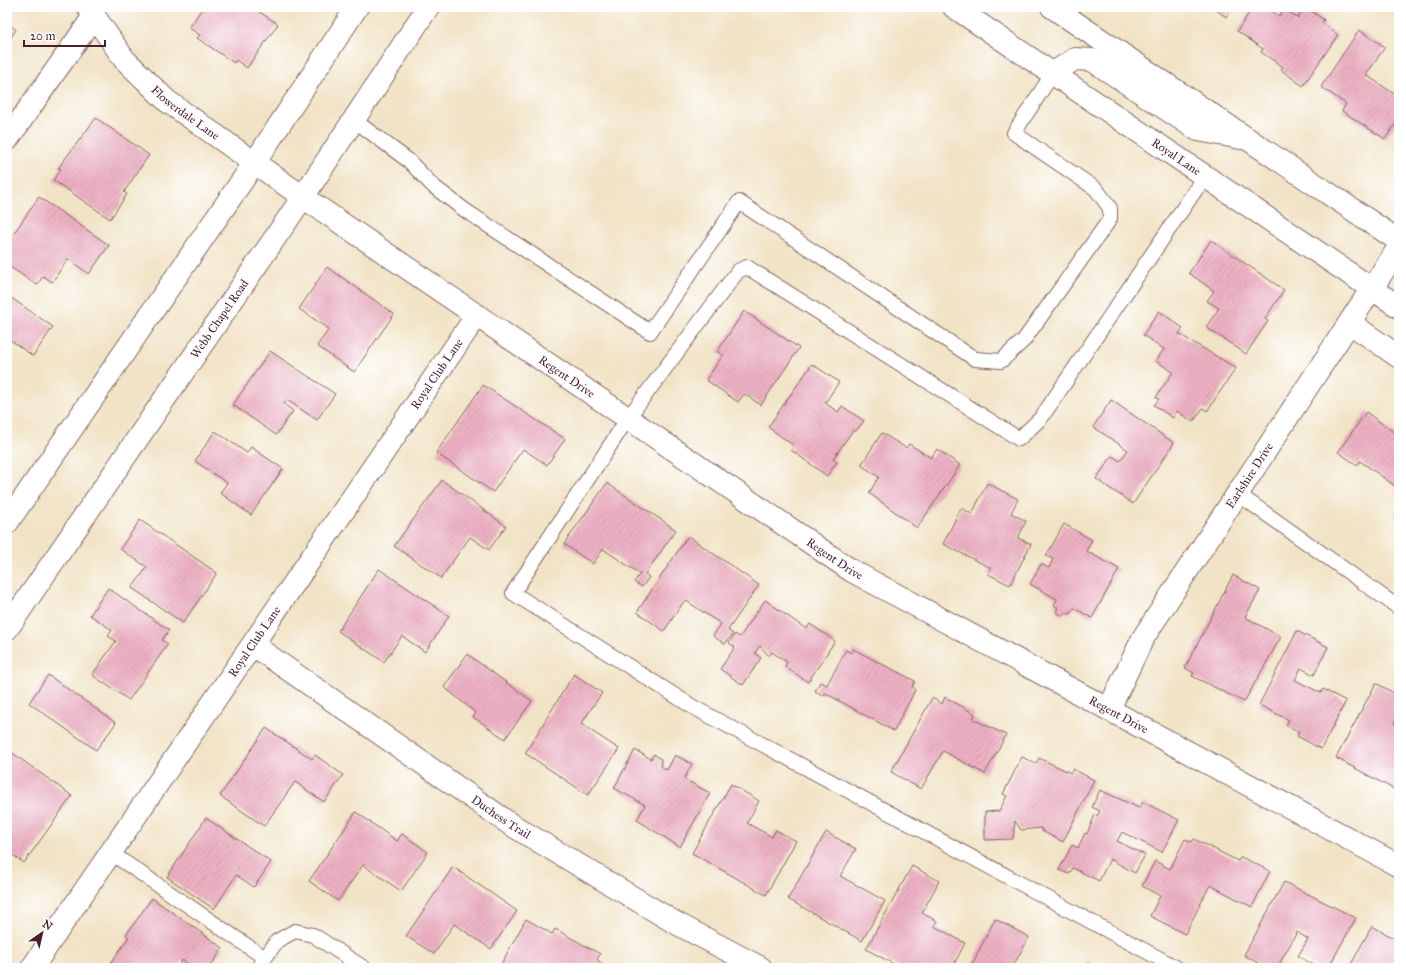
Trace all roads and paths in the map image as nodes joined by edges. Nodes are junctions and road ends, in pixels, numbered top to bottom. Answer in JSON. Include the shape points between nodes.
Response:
{"nodes":[{"id":1,"x":357,"y":7,"type":"edge"},
{"id":2,"x":428,"y":7,"type":"edge"},
{"id":3,"x":954,"y":7,"type":"edge"},
{"id":4,"x":1052,"y":7,"type":"edge"},
{"id":5,"x":91,"y":12,"type":"edge"},
{"id":6,"x":1053,"y":73,"type":"junction"},
{"id":7,"x":354,"y":120,"type":"junction"},
{"id":8,"x":1250,"y":139,"type":"junction"},
{"id":9,"x":7,"y":140,"type":"edge"},
{"id":10,"x":255,"y":162,"type":"junction"},
{"id":11,"x":1205,"y":176,"type":"junction"},
{"id":12,"x":303,"y":197,"type":"junction"},
{"id":13,"x":1399,"y":241,"type":"edge"},
{"id":14,"x":1399,"y":247,"type":"edge"},
{"id":15,"x":1373,"y":289,"type":"junction"},
{"id":16,"x":1399,"y":307,"type":"edge"},
{"id":17,"x":477,"y":315,"type":"junction"},
{"id":18,"x":1350,"y":323,"type":"junction"},
{"id":19,"x":1399,"y":357,"type":"edge"},
{"id":20,"x":628,"y":418,"type":"junction"},
{"id":21,"x":1238,"y":494,"type":"junction"},
{"id":22,"x":7,"y":523,"type":"edge"},
{"id":23,"x":1399,"y":608,"type":"edge"},
{"id":24,"x":7,"y":629,"type":"edge"},
{"id":25,"x":253,"y":645,"type":"junction"},
{"id":26,"x":1109,"y":709,"type":"junction"},
{"id":27,"x":111,"y":853,"type":"junction"},
{"id":28,"x":1399,"y":866,"type":"edge"},
{"id":29,"x":261,"y":963,"type":"edge"},
{"id":30,"x":32,"y":968,"type":"edge"},
{"id":31,"x":364,"y":968,"type":"edge"},
{"id":32,"x":761,"y":968,"type":"edge"},
{"id":33,"x":1177,"y":968,"type":"edge"}],
"edges":[{"from":1,"to":10,"type":"street"},
{"from":2,"to":7,"type":"street","name":"Webb Chapel Road"},
{"from":3,"to":6,"type":"street","name":"Royal Lane"},
{"from":4,"to":8,"type":"street"},
{"from":5,"to":9,"type":"street"},
{"from":5,"to":10,"type":"street","name":"Flowerdale Lane","via":[[124,59],[168,101]]},
{"from":6,"to":7,"type":"lane","via":[[1014,133],[1096,189],[1110,208],[1110,219],[1024,340],[1001,361],[975,359],[739,202],[650,332],[466,211],[433,186],[409,162]]},
{"from":6,"to":8,"type":"street","via":[[1075,59],[1092,60],[1198,130]]},
{"from":6,"to":11,"type":"street","name":"Royal Lane"},
{"from":7,"to":12,"type":"street","name":"Webb Chapel Road"},
{"from":8,"to":13,"type":"street"},
{"from":10,"to":12,"type":"street","name":"Flowerdale Lane"},
{"from":10,"to":22,"type":"street"},
{"from":11,"to":15,"type":"street","name":"Royal Lane"},
{"from":11,"to":20,"type":"lane","via":[[1041,418],[1019,439],[747,267],[738,270]]},
{"from":12,"to":17,"type":"street","name":"Regent Drive"},
{"from":12,"to":24,"type":"street","name":"Webb Chapel Road"},
{"from":14,"to":15,"type":"street","name":"Earlshire Drive"},
{"from":15,"to":16,"type":"street","name":"Royal Lane"},
{"from":15,"to":18,"type":"street","name":"Earlshire Drive"},
{"from":17,"to":20,"type":"street","name":"Regent Drive"},
{"from":17,"to":25,"type":"street","name":"Royal Club Lane"},
{"from":18,"to":19,"type":"street"},
{"from":18,"to":21,"type":"street","name":"Earlshire Drive"},
{"from":20,"to":26,"type":"street","name":"Regent Drive","via":[[852,571]]},
{"from":20,"to":33,"type":"lane","via":[[513,593],[692,707]]},
{"from":21,"to":23,"type":"lane"},
{"from":21,"to":26,"type":"street","name":"Earlshire Drive","via":[[1143,638]]},
{"from":25,"to":27,"type":"street","name":"Royal Club Lane"},
{"from":25,"to":32,"type":"street","name":"Duchess Trail","via":[[510,824],[674,922]]},
{"from":26,"to":28,"type":"street","name":"Regent Drive"},
{"from":27,"to":29,"type":"lane"},
{"from":27,"to":30,"type":"street","name":"Royal Club Lane"},
{"from":29,"to":31,"type":"lane","via":[[277,941],[295,931],[314,935]]}]}
